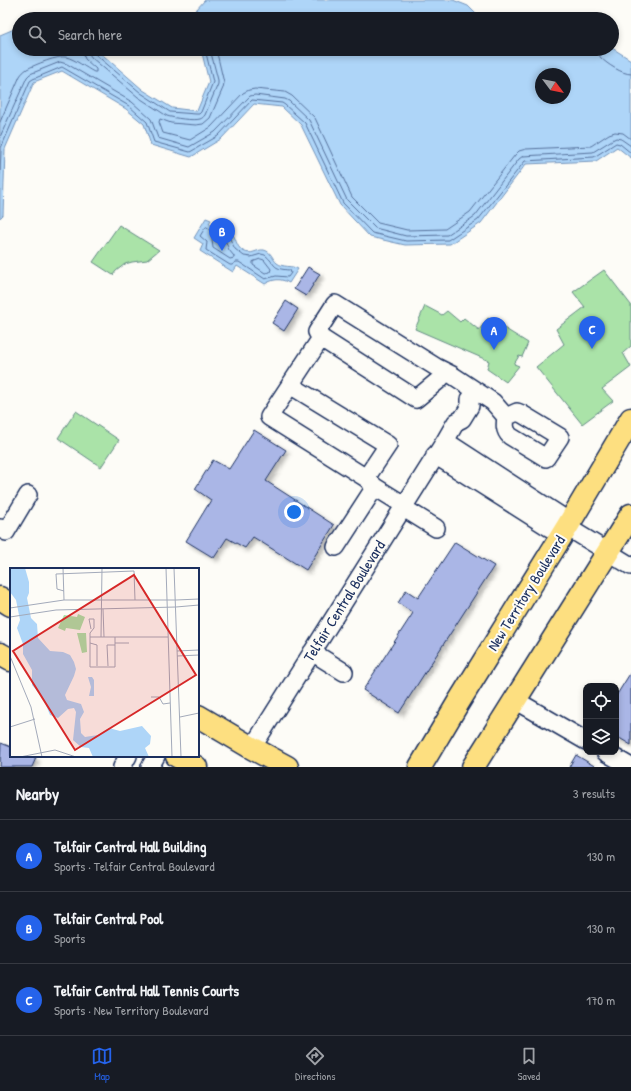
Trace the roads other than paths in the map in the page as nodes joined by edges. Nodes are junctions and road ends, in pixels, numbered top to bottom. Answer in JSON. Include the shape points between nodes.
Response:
{"nodes":[{"id":1,"x":321,"y":338,"type":"junction"},
{"id":2,"x":446,"y":372,"type":"junction"},
{"id":3,"x":290,"y":385,"type":"junction"},
{"id":4,"x":473,"y":395,"type":"junction"},
{"id":5,"x":506,"y":417,"type":"dead end"},
{"id":6,"x":631,"y":419,"type":"edge"},
{"id":7,"x":445,"y":440,"type":"junction"},
{"id":8,"x":436,"y":455,"type":"junction"},
{"id":9,"x":498,"y":475,"type":"junction"},
{"id":10,"x":370,"y":482,"type":"junction"},
{"id":11,"x":488,"y":489,"type":"junction"},
{"id":12,"x":28,"y":495,"type":"dead end"},
{"id":13,"x":403,"y":506,"type":"junction"},
{"id":14,"x":631,"y":515,"type":"edge"},
{"id":15,"x":567,"y":527,"type":"junction"},
{"id":16,"x":0,"y":528,"type":"edge"},
{"id":17,"x":436,"y":528,"type":"dead end"},
{"id":18,"x":336,"y":547,"type":"dead end"},
{"id":19,"x":608,"y":552,"type":"junction"},
{"id":20,"x":631,"y":566,"type":"edge"},
{"id":21,"x":0,"y":598,"type":"edge"},
{"id":22,"x":10,"y":604,"type":"edge"},
{"id":23,"x":312,"y":652,"type":"junction"},
{"id":24,"x":0,"y":654,"type":"edge"},
{"id":25,"x":10,"y":659,"type":"edge"},
{"id":26,"x":344,"y":672,"type":"dead end"},
{"id":27,"x":515,"y":700,"type":"junction"},
{"id":28,"x":199,"y":717,"type":"edge"},
{"id":29,"x":583,"y":739,"type":"edge"},
{"id":30,"x":252,"y":748,"type":"junction"},
{"id":31,"x":610,"y":755,"type":"edge"},
{"id":32,"x":127,"y":757,"type":"edge"},
{"id":33,"x":155,"y":757,"type":"edge"},
{"id":34,"x":179,"y":757,"type":"edge"},
{"id":35,"x":122,"y":767,"type":"edge"},
{"id":36,"x":150,"y":767,"type":"edge"},
{"id":37,"x":196,"y":767,"type":"edge"},
{"id":38,"x":288,"y":767,"type":"edge"},
{"id":39,"x":420,"y":767,"type":"edge"},
{"id":40,"x":473,"y":767,"type":"edge"},
{"id":41,"x":631,"y":767,"type":"edge"}],
"edges":[{"from":1,"to":2,"type":"street","via":[[416,399]]},
{"from":1,"to":2,"type":"street","via":[[317,332],[336,304]]},
{"from":1,"to":3,"type":"street"},
{"from":2,"to":4,"type":"street"},
{"from":3,"to":10,"type":"street","via":[[388,445]]},
{"from":3,"to":10,"type":"street","via":[[269,417]]},
{"from":4,"to":5,"type":"street","via":[[493,402]]},
{"from":4,"to":7,"type":"street","name":"Telfair Central Boulevard","via":[[456,415],[456,422]]},
{"from":6,"to":15,"type":"main road","name":"New Territory Boulevard"},
{"from":7,"to":8,"type":"street","name":"Telfair Central Boulevard"},
{"from":7,"to":9,"type":"street"},
{"from":8,"to":11,"type":"street"},
{"from":8,"to":13,"type":"street","name":"Telfair Central Boulevard"},
{"from":9,"to":11,"type":"street"},
{"from":9,"to":15,"type":"street","via":[[559,515]]},
{"from":10,"to":13,"type":"street"},
{"from":10,"to":18,"type":"street"},
{"from":11,"to":15,"type":"street","via":[[550,528]]},
{"from":12,"to":16,"type":"street","via":[[6,532]]},
{"from":13,"to":17,"type":"street"},
{"from":13,"to":23,"type":"street","name":"Telfair Central Boulevard"},
{"from":14,"to":19,"type":"main road"},
{"from":15,"to":19,"type":"street"},
{"from":15,"to":39,"type":"main road","name":"New Territory Boulevard"},
{"from":19,"to":20,"type":"street"},
{"from":19,"to":27,"type":"main road"},
{"from":21,"to":22,"type":"main road"},
{"from":23,"to":26,"type":"street"},
{"from":23,"to":30,"type":"street","name":"Telfair Central Boulevard"},
{"from":24,"to":25,"type":"main road"},
{"from":27,"to":29,"type":"street"},
{"from":27,"to":40,"type":"main road"},
{"from":28,"to":30,"type":"main road"},
{"from":30,"to":38,"type":"main road"},
{"from":31,"to":41,"type":"street"},
{"from":32,"to":35,"type":"street"},
{"from":33,"to":36,"type":"street"},
{"from":34,"to":37,"type":"main road"}]}
